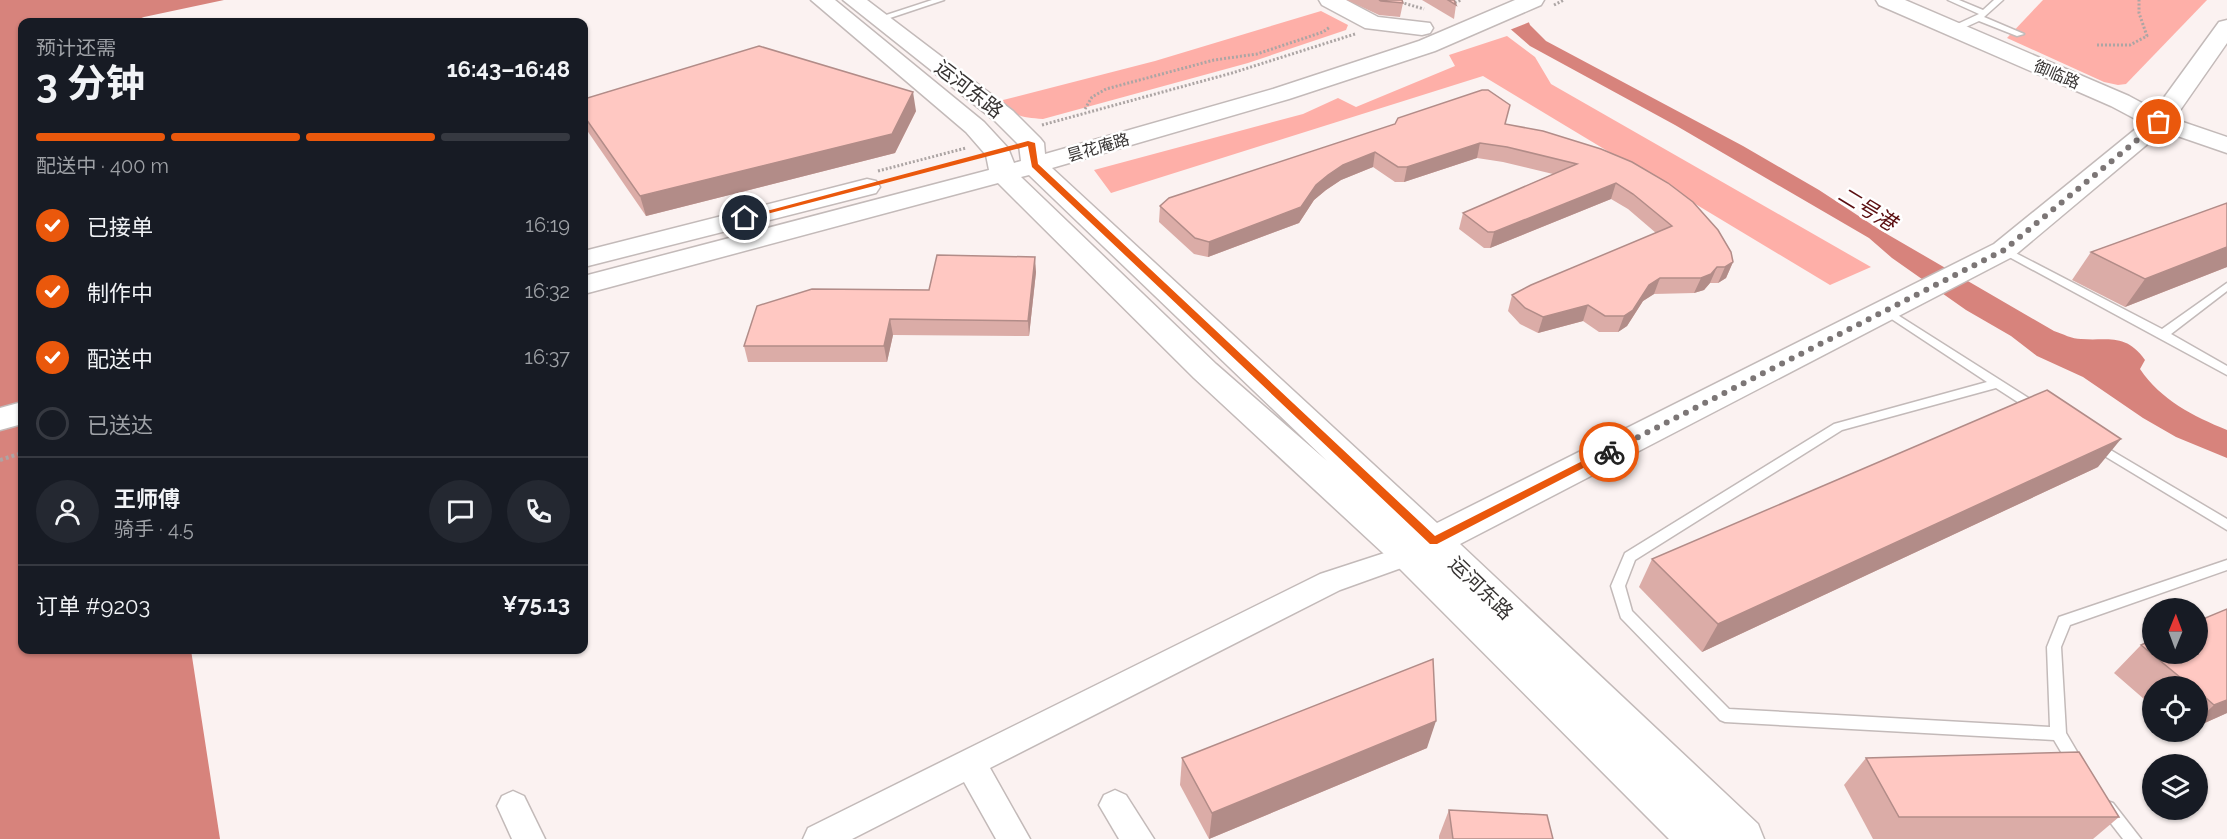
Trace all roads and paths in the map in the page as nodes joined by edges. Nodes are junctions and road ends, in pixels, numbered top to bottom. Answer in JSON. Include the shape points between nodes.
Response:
{"nodes":[{"id":1,"x":822,"y":0,"type":"edge"},
{"id":2,"x":854,"y":0,"type":"edge"},
{"id":3,"x":940,"y":0,"type":"edge"},
{"id":4,"x":1330,"y":0,"type":"edge"},
{"id":5,"x":1393,"y":0,"type":"edge"},
{"id":6,"x":1496,"y":0,"type":"edge"},
{"id":7,"x":1564,"y":0,"type":"edge"},
{"id":8,"x":1887,"y":0,"type":"edge"},
{"id":9,"x":1952,"y":0,"type":"edge"},
{"id":10,"x":1999,"y":0,"type":"edge"},
{"id":11,"x":2139,"y":0,"type":"edge"},
{"id":12,"x":1543,"y":3,"type":"edge"},
{"id":13,"x":1461,"y":11,"type":"edge"},
{"id":14,"x":1982,"y":16,"type":"junction"},
{"id":15,"x":878,"y":19,"type":"junction"},
{"id":16,"x":1423,"y":19,"type":"junction"},
{"id":17,"x":1330,"y":27,"type":"dead end"},
{"id":18,"x":2227,"y":27,"type":"edge"},
{"id":19,"x":1954,"y":29,"type":"junction"},
{"id":20,"x":2020,"y":34,"type":"dead end"},
{"id":21,"x":1373,"y":35,"type":"junction"},
{"id":22,"x":2097,"y":45,"type":"dead end"},
{"id":23,"x":1085,"y":109,"type":"dead end"},
{"id":24,"x":2159,"y":122,"type":"junction"},
{"id":25,"x":2227,"y":146,"type":"edge"},
{"id":26,"x":1033,"y":154,"type":"junction"},
{"id":27,"x":1001,"y":164,"type":"junction"},
{"id":28,"x":2004,"y":250,"type":"junction"},
{"id":29,"x":588,"y":258,"type":"edge"},
{"id":30,"x":588,"y":284,"type":"edge"},
{"id":31,"x":2227,"y":286,"type":"edge"},
{"id":32,"x":1894,"y":306,"type":"junction"},
{"id":33,"x":2163,"y":334,"type":"junction"},
{"id":34,"x":2227,"y":371,"type":"edge"},
{"id":35,"x":1995,"y":384,"type":"junction"},
{"id":36,"x":18,"y":414,"type":"edge"},
{"id":37,"x":2046,"y":415,"type":"edge"},
{"id":38,"x":0,"y":419,"type":"edge"},
{"id":39,"x":18,"y":437,"type":"edge"},
{"id":40,"x":2087,"y":440,"type":"edge"},
{"id":41,"x":0,"y":442,"type":"edge"},
{"id":42,"x":18,"y":454,"type":"edge"},
{"id":43,"x":0,"y":460,"type":"edge"},
{"id":44,"x":2227,"y":525,"type":"edge"},
{"id":45,"x":1421,"y":548,"type":"junction"},
{"id":46,"x":2227,"y":565,"type":"edge"},
{"id":47,"x":2058,"y":734,"type":"junction"},
{"id":48,"x":970,"y":764,"type":"junction"},
{"id":49,"x":2088,"y":782,"type":"edge"},
{"id":50,"x":2101,"y":800,"type":"edge"},
{"id":51,"x":1115,"y":805,"type":"dead end"},
{"id":52,"x":513,"y":806,"type":"dead end"},
{"id":53,"x":529,"y":839,"type":"edge"},
{"id":54,"x":819,"y":839,"type":"edge"},
{"id":55,"x":1014,"y":839,"type":"edge"},
{"id":56,"x":1138,"y":839,"type":"edge"},
{"id":57,"x":1700,"y":839,"type":"edge"},
{"id":58,"x":1742,"y":839,"type":"edge"},
{"id":59,"x":2133,"y":839,"type":"edge"}],
"edges":[{"from":1,"to":27,"type":"main road","name":"运河东路","via":[[975,127]]},
{"from":2,"to":15,"type":"main road","name":"运河东路"},
{"from":3,"to":15,"type":"lane"},
{"from":4,"to":21,"type":"main road"},
{"from":5,"to":16,"type":"path"},
{"from":6,"to":13,"type":"main road","name":"昙花庵路"},
{"from":7,"to":12,"type":"path"},
{"from":8,"to":19,"type":"main road","name":"御临路"},
{"from":9,"to":14,"type":"lane"},
{"from":10,"to":14,"type":"lane"},
{"from":11,"to":22,"type":"path","via":[[2147,36],[2136,44]]},
{"from":12,"to":13,"type":"main road","name":"昙花庵路"},
{"from":13,"to":16,"type":"main road","name":"昙花庵路"},
{"from":13,"to":26,"type":"main road","name":"昙花庵路","via":[[1365,69]]},
{"from":14,"to":19,"type":"lane"},
{"from":14,"to":20,"type":"lane"},
{"from":15,"to":26,"type":"main road","name":"运河东路","via":[[1004,116]]},
{"from":16,"to":21,"type":"main road","name":"昙花庵路"},
{"from":17,"to":23,"type":"path","via":[[1257,54],[1214,60],[1106,88],[1092,97]]},
{"from":18,"to":24,"type":"main road"},
{"from":19,"to":24,"type":"main road","name":"御临路","via":[[2120,101]]},
{"from":21,"to":26,"type":"main road","name":"昙花庵路","via":[[1264,82]]},
{"from":24,"to":25,"type":"main road","name":"御临路"},
{"from":24,"to":28,"type":"main road"},
{"from":26,"to":27,"type":"main road","name":"昙花庵路"},
{"from":26,"to":45,"type":"main road","name":"运河东路"},
{"from":27,"to":29,"type":"main road","name":"昙花庵路"},
{"from":27,"to":30,"type":"main road","name":"昙花庵路"},
{"from":27,"to":45,"type":"main road","name":"运河东路","via":[[1205,371]]},
{"from":28,"to":32,"type":"main road"},
{"from":28,"to":33,"type":"lane"},
{"from":31,"to":33,"type":"lane"},
{"from":32,"to":35,"type":"lane"},
{"from":32,"to":45,"type":"main road"},
{"from":33,"to":34,"type":"lane"},
{"from":35,"to":37,"type":"lane"},
{"from":35,"to":47,"type":"lane","via":[[1838,427],[1629,557],[1618,586],[1626,614],[1725,716]]},
{"from":36,"to":38,"type":"main road"},
{"from":39,"to":41,"type":"main road"},
{"from":40,"to":44,"type":"lane"},
{"from":42,"to":43,"type":"path"},
{"from":45,"to":48,"type":"street","via":[[1330,582]]},
{"from":45,"to":57,"type":"main road","name":"运河东路"},
{"from":45,"to":58,"type":"main road","name":"运河东路"},
{"from":46,"to":47,"type":"lane","via":[[2064,621],[2054,647]]},
{"from":47,"to":49,"type":"lane"},
{"from":48,"to":54,"type":"street"},
{"from":48,"to":55,"type":"street"},
{"from":50,"to":59,"type":"lane"},
{"from":51,"to":56,"type":"street"},
{"from":52,"to":53,"type":"street"}]}
